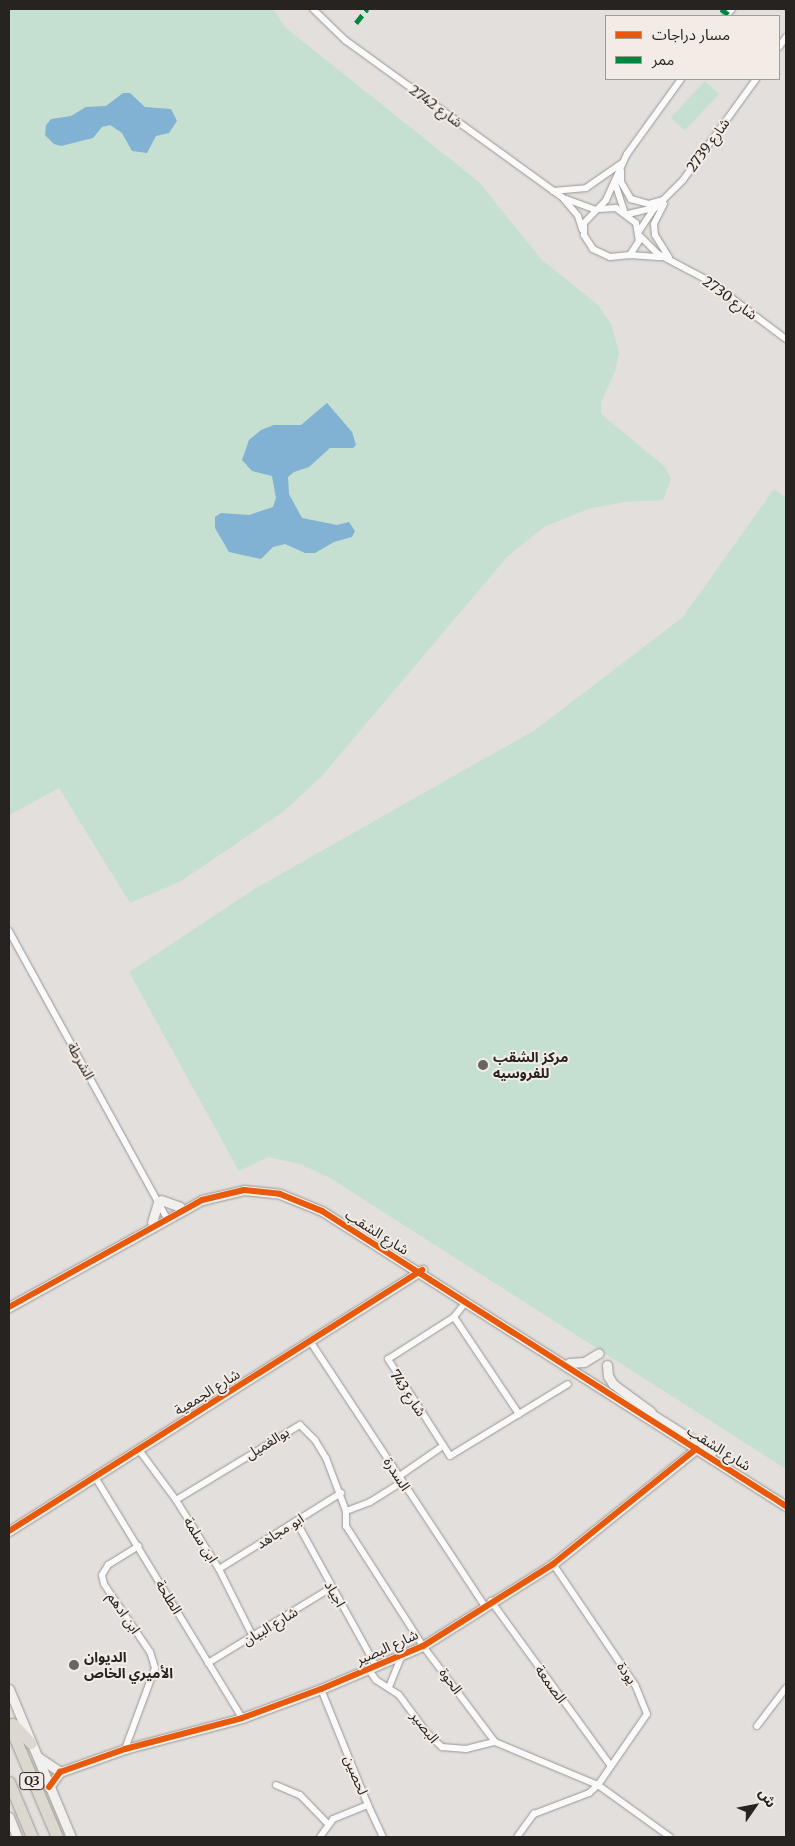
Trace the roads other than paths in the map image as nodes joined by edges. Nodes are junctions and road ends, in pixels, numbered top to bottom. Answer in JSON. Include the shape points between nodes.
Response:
{"nodes":[{"id":1,"x":313,"y":9,"type":"edge"},
{"id":2,"x":680,"y":80,"type":"edge"},
{"id":3,"x":755,"y":80,"type":"edge"},
{"id":4,"x":622,"y":162,"type":"junction"},
{"id":5,"x":615,"y":181,"type":"junction"},
{"id":6,"x":553,"y":190,"type":"junction"},
{"id":7,"x":668,"y":197,"type":"junction"},
{"id":8,"x":563,"y":198,"type":"junction"},
{"id":9,"x":656,"y":208,"type":"junction"},
{"id":10,"x":598,"y":209,"type":"junction"},
{"id":11,"x":626,"y":213,"type":"junction"},
{"id":12,"x":582,"y":229,"type":"junction"},
{"id":13,"x":639,"y":233,"type":"junction"},
{"id":14,"x":630,"y":255,"type":"junction"},
{"id":15,"x":672,"y":260,"type":"junction"},
{"id":16,"x":786,"y":339,"type":"edge"},
{"id":17,"x":9,"y":931,"type":"edge"},
{"id":18,"x":159,"y":1201,"type":"junction"},
{"id":19,"x":180,"y":1207,"type":"junction"},
{"id":20,"x":167,"y":1214,"type":"junction"},
{"id":21,"x":152,"y":1222,"type":"junction"},
{"id":22,"x":386,"y":1250,"type":"junction"},
{"id":23,"x":101,"y":1254,"type":"junction"},
{"id":24,"x":420,"y":1272,"type":"junction"},
{"id":25,"x":9,"y":1302,"type":"edge"},
{"id":26,"x":465,"y":1303,"type":"junction"},
{"id":27,"x":9,"y":1307,"type":"edge"},
{"id":28,"x":454,"y":1317,"type":"junction"},
{"id":29,"x":310,"y":1341,"type":"junction"},
{"id":30,"x":599,"y":1353,"type":"dead end"},
{"id":31,"x":569,"y":1363,"type":"junction"},
{"id":32,"x":607,"y":1365,"type":"dead end"},
{"id":33,"x":568,"y":1384,"type":"dead end"},
{"id":34,"x":519,"y":1414,"type":"junction"},
{"id":35,"x":654,"y":1415,"type":"junction"},
{"id":36,"x":443,"y":1446,"type":"junction"},
{"id":37,"x":696,"y":1449,"type":"junction"},
{"id":38,"x":138,"y":1450,"type":"junction"},
{"id":39,"x":95,"y":1477,"type":"junction"},
{"id":40,"x":400,"y":1479,"type":"junction"},
{"id":41,"x":341,"y":1493,"type":"junction"},
{"id":42,"x":786,"y":1499,"type":"edge"},
{"id":43,"x":176,"y":1500,"type":"junction"},
{"id":44,"x":786,"y":1506,"type":"edge"},
{"id":45,"x":346,"y":1511,"type":"junction"},
{"id":46,"x":296,"y":1521,"type":"junction"},
{"id":47,"x":346,"y":1526,"type":"joint"},
{"id":48,"x":9,"y":1531,"type":"edge"},
{"id":49,"x":138,"y":1546,"type":"junction"},
{"id":50,"x":553,"y":1564,"type":"junction"},
{"id":51,"x":219,"y":1569,"type":"junction"},
{"id":52,"x":331,"y":1588,"type":"junction"},
{"id":53,"x":488,"y":1603,"type":"junction"},
{"id":54,"x":253,"y":1637,"type":"junction"},
{"id":55,"x":423,"y":1646,"type":"junction"},
{"id":56,"x":402,"y":1655,"type":"junction"},
{"id":57,"x":208,"y":1663,"type":"junction"},
{"id":58,"x":372,"y":1668,"type":"junction"},
{"id":59,"x":389,"y":1687,"type":"junction"},
{"id":60,"x":786,"y":1688,"type":"edge"},
{"id":61,"x":9,"y":1689,"type":"edge"},
{"id":62,"x":321,"y":1689,"type":"junction"},
{"id":63,"x":9,"y":1716,"type":"edge"},
{"id":64,"x":242,"y":1718,"type":"junction"},
{"id":65,"x":9,"y":1724,"type":"edge"},
{"id":66,"x":757,"y":1726,"type":"dead end"},
{"id":67,"x":495,"y":1742,"type":"junction"},
{"id":68,"x":31,"y":1743,"type":"junction"},
{"id":69,"x":125,"y":1749,"type":"junction"},
{"id":70,"x":36,"y":1755,"type":"junction"},
{"id":71,"x":611,"y":1766,"type":"junction"},
{"id":72,"x":60,"y":1772,"type":"junction"},
{"id":73,"x":9,"y":1782,"type":"edge"},
{"id":74,"x":276,"y":1785,"type":"dead end"},
{"id":75,"x":598,"y":1785,"type":"junction"},
{"id":76,"x":49,"y":1787,"type":"junction"},
{"id":77,"x":9,"y":1792,"type":"edge"},
{"id":78,"x":368,"y":1804,"type":"junction"},
{"id":79,"x":18,"y":1805,"type":"junction"},
{"id":80,"x":9,"y":1817,"type":"edge"},
{"id":81,"x":328,"y":1824,"type":"junction"},
{"id":82,"x":17,"y":1837,"type":"edge"},
{"id":83,"x":32,"y":1837,"type":"edge"},
{"id":84,"x":57,"y":1837,"type":"edge"},
{"id":85,"x":71,"y":1837,"type":"edge"},
{"id":86,"x":320,"y":1837,"type":"edge"},
{"id":87,"x":383,"y":1837,"type":"edge"},
{"id":88,"x":517,"y":1837,"type":"edge"},
{"id":89,"x":670,"y":1837,"type":"edge"}],
"edges":[{"from":1,"to":6,"type":"street","name":"شارع 2742","via":[[345,40]]},
{"from":2,"to":4,"type":"street"},
{"from":3,"to":7,"type":"street","name":"شارع 2739"},
{"from":4,"to":5,"type":"street"},
{"from":4,"to":6,"type":"street","via":[[586,188]]},
{"from":4,"to":7,"type":"street","via":[[621,182],[631,199],[649,204]]},
{"from":5,"to":10,"type":"street"},
{"from":5,"to":11,"type":"street"},
{"from":6,"to":8,"type":"street","name":"شارع 2742"},
{"from":7,"to":9,"type":"street","name":"شارع 2739"},
{"from":7,"to":15,"type":"street","via":[[654,224],[658,244]]},
{"from":8,"to":10,"type":"street","name":"شارع 2742"},
{"from":8,"to":12,"type":"street","name":"شارع 2742","via":[[578,216]]},
{"from":9,"to":11,"type":"street"},
{"from":9,"to":13,"type":"street","name":"شارع 2739"},
{"from":10,"to":11,"type":"street","via":[[610,207]]},
{"from":10,"to":12,"type":"street","via":[[587,218]]},
{"from":11,"to":13,"type":"street"},
{"from":12,"to":14,"type":"street","via":[[586,240],[602,254]]},
{"from":13,"to":14,"type":"street","via":[[637,247]]},
{"from":13,"to":15,"type":"street","name":"شارع 2730","via":[[658,254]]},
{"from":14,"to":15,"type":"street","name":"شارع 2730"},
{"from":15,"to":16,"type":"street","name":"شارع 2730"},
{"from":17,"to":18,"type":"street","name":"الشرطة"},
{"from":18,"to":19,"type":"street"},
{"from":18,"to":20,"type":"street","name":"الشرطة"},
{"from":18,"to":21,"type":"street"},
{"from":19,"to":20,"type":"street","name":"شارع الشقب"},
{"from":19,"to":22,"type":"street","name":"شارع الشقب","via":[[226,1188],[272,1188],[316,1203]]},
{"from":20,"to":21,"type":"street","name":"شارع الشقب"},
{"from":21,"to":23,"type":"street","name":"شارع الشقب"},
{"from":22,"to":23,"type":"street","name":"شارع الشقب","via":[[306,1202],[253,1190],[202,1200]]},
{"from":22,"to":24,"type":"street","name":"شارع الشقب"},
{"from":23,"to":25,"type":"street","name":"شارع الشقب"},
{"from":23,"to":27,"type":"street","name":"شارع الشقب"},
{"from":24,"to":26,"type":"street","name":"شارع الشقب"},
{"from":24,"to":29,"type":"street","name":"شارع الجمعية"},
{"from":24,"to":31,"type":"street","name":"شارع الشقب"},
{"from":26,"to":28,"type":"street","name":"شارع 743"},
{"from":26,"to":37,"type":"street","name":"شارع الشقب"},
{"from":28,"to":34,"type":"street"},
{"from":28,"to":36,"type":"street","name":"شارع 743","via":[[388,1359]]},
{"from":29,"to":38,"type":"street","name":"شارع الجمعية"},
{"from":29,"to":40,"type":"street","name":"السدرة"},
{"from":30,"to":31,"type":"street","via":[[584,1362]]},
{"from":31,"to":35,"type":"street","name":"شارع الشقب"},
{"from":32,"to":35,"type":"street","via":[[613,1384]]},
{"from":33,"to":34,"type":"street"},
{"from":34,"to":36,"type":"street","name":"شارع 743","via":[[450,1456]]},
{"from":35,"to":42,"type":"street","name":"شارع الشقب"},
{"from":36,"to":40,"type":"street"},
{"from":37,"to":44,"type":"street","name":"شارع الشقب"},
{"from":37,"to":50,"type":"street","name":"شارع البصير"},
{"from":38,"to":39,"type":"street","name":"شارع الجمعية"},
{"from":38,"to":43,"type":"street","name":"ابن سلمة"},
{"from":39,"to":48,"type":"street","name":"شارع الجمعية"},
{"from":39,"to":49,"type":"street","name":"الطلحة"},
{"from":40,"to":45,"type":"street","via":[[370,1502]]},
{"from":40,"to":53,"type":"street","name":"السدرة"},
{"from":41,"to":43,"type":"street","name":"بوالغميل","via":[[315,1440],[300,1425]]},
{"from":41,"to":45,"type":"street","name":"بوالغميل"},
{"from":41,"to":46,"type":"street","name":"ابو مجاهد"},
{"from":43,"to":51,"type":"street","name":"ابن سلمة"},
{"from":45,"to":47,"type":"street","name":"بوالغميل"},
{"from":46,"to":51,"type":"street","name":"ابو مجاهد"},
{"from":46,"to":52,"type":"street","name":"اجياد"},
{"from":47,"to":55,"type":"street","name":"الحوة"},
{"from":49,"to":57,"type":"street","name":"الطلحة"},
{"from":49,"to":69,"type":"street","name":"ابن ادهم","via":[[108,1565],[102,1575],[104,1584],[150,1652],[155,1668]]},
{"from":50,"to":53,"type":"street","name":"شارع البصير"},
{"from":50,"to":71,"type":"street","name":"يودة","via":[[643,1699],[647,1714]]},
{"from":51,"to":54,"type":"street","name":"ابن سلمة"},
{"from":52,"to":54,"type":"street","name":"شارع البيان"},
{"from":52,"to":58,"type":"street","name":"اجياد"},
{"from":53,"to":55,"type":"street","name":"شارع البصير"},
{"from":53,"to":71,"type":"street","name":"الصمعة"},
{"from":54,"to":57,"type":"street","name":"شارع البيان"},
{"from":55,"to":56,"type":"street","name":"شارع البصير"},
{"from":55,"to":67,"type":"street","name":"الحوة"},
{"from":56,"to":58,"type":"street","name":"شارع البصير"},
{"from":56,"to":59,"type":"street"},
{"from":57,"to":64,"type":"street","name":"الطلحة"},
{"from":58,"to":59,"type":"street","name":"البصير","via":[[376,1680]]},
{"from":58,"to":62,"type":"street","name":"شارع البصير"},
{"from":59,"to":67,"type":"street","name":"البصير","via":[[442,1748],[466,1749]]},
{"from":60,"to":66,"type":"street"},
{"from":61,"to":68,"type":"street"},
{"from":62,"to":64,"type":"street","name":"شارع البصير"},
{"from":62,"to":78,"type":"street","name":"لحصين"},
{"from":63,"to":68,"type":"highway"},
{"from":64,"to":69,"type":"street","name":"شارع البصير"},
{"from":65,"to":84,"type":"highway","number":"Q3"},
{"from":67,"to":75,"type":"street"},
{"from":68,"to":70,"type":"street"},
{"from":69,"to":72,"type":"street","name":"شارع البصير"},
{"from":70,"to":72,"type":"street"},
{"from":70,"to":76,"type":"street"},
{"from":71,"to":75,"type":"street","name":"يودة"},
{"from":72,"to":76,"type":"street"},
{"from":73,"to":79,"type":"highway","number":"Q3"},
{"from":74,"to":81,"type":"street","via":[[300,1795]]},
{"from":75,"to":88,"type":"street","via":[[589,1793],[534,1814]]},
{"from":75,"to":89,"type":"street"},
{"from":76,"to":85,"type":"street"},
{"from":77,"to":79,"type":"highway"},
{"from":78,"to":81,"type":"street","name":"لحصين"},
{"from":78,"to":87,"type":"street"},
{"from":79,"to":83,"type":"highway","number":"Q3"},
{"from":80,"to":82,"type":"street"},
{"from":81,"to":86,"type":"street","name":"لحصين"}]}
